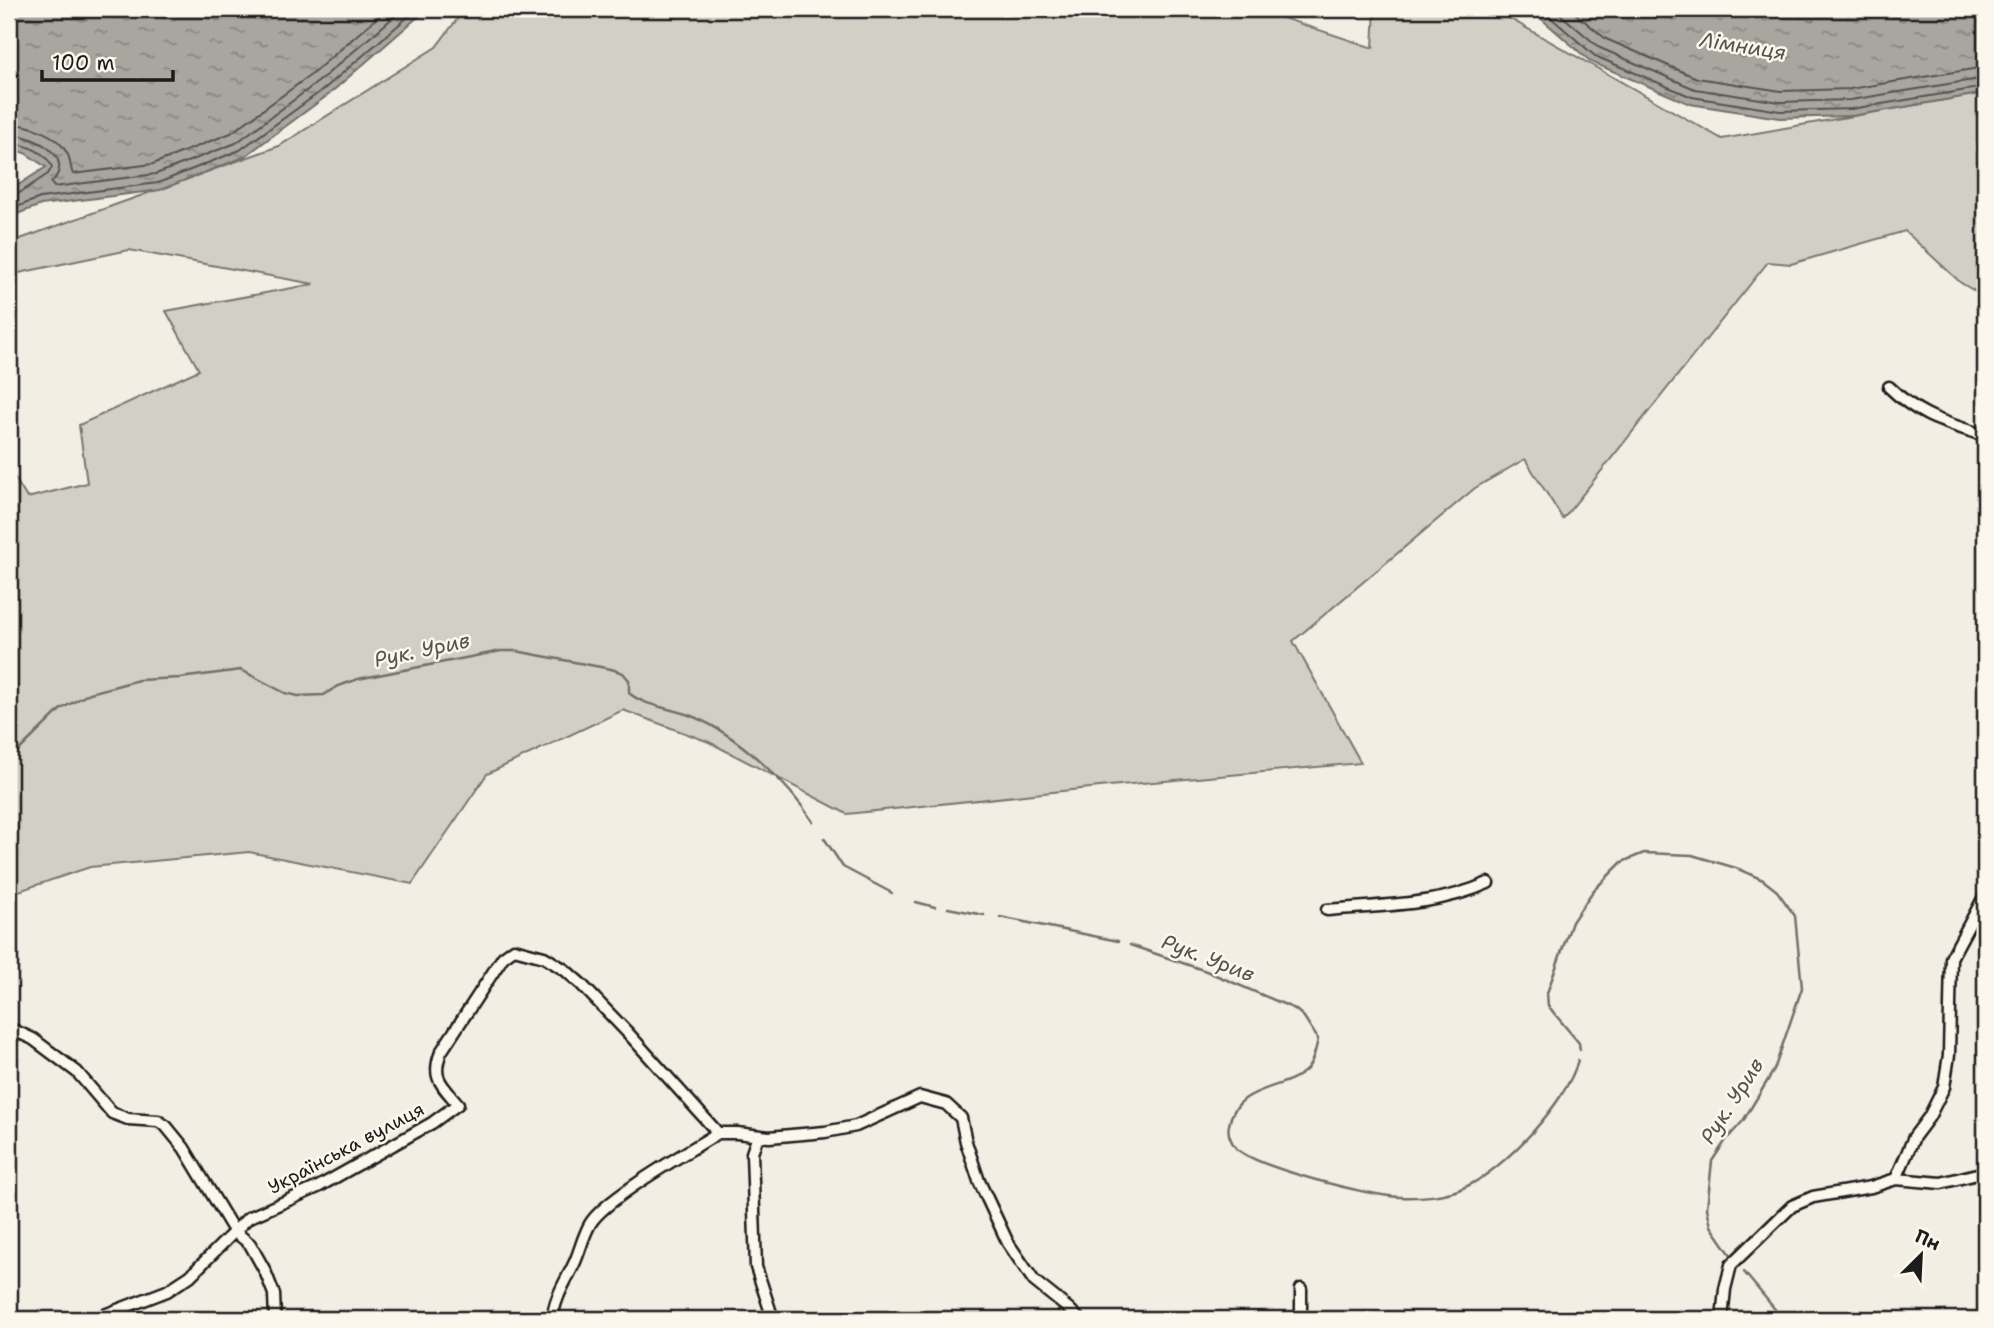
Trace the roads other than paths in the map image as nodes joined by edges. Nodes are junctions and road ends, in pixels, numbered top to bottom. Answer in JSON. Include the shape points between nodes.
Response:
{"nodes":[{"id":1,"x":1889,"y":387,"type":"dead end"},
{"id":2,"x":1985,"y":436,"type":"edge"},
{"id":3,"x":1488,"y":883,"type":"dead end"},
{"id":4,"x":1985,"y":895,"type":"edge"},
{"id":5,"x":1327,"y":910,"type":"dead end"},
{"id":6,"x":9,"y":1028,"type":"edge"},
{"id":7,"x":718,"y":1133,"type":"junction"},
{"id":8,"x":758,"y":1136,"type":"junction"},
{"id":9,"x":1985,"y":1172,"type":"edge"},
{"id":10,"x":1896,"y":1179,"type":"junction"},
{"id":11,"x":234,"y":1231,"type":"junction"},
{"id":12,"x":1301,"y":1289,"type":"dead end"},
{"id":13,"x":94,"y":1319,"type":"edge"},
{"id":14,"x":275,"y":1319,"type":"edge"},
{"id":15,"x":553,"y":1319,"type":"edge"},
{"id":16,"x":773,"y":1319,"type":"edge"},
{"id":17,"x":1079,"y":1319,"type":"edge"},
{"id":18,"x":1301,"y":1319,"type":"edge"},
{"id":19,"x":1722,"y":1319,"type":"edge"}],
"edges":[{"from":1,"to":2,"type":"street","via":[[1921,413]]},
{"from":3,"to":5,"type":"street","via":[[1434,901]]},
{"from":4,"to":10,"type":"street","via":[[1951,958],[1944,1087]]},
{"from":6,"to":11,"type":"street","via":[[33,1039],[77,1072],[113,1113],[166,1126]]},
{"from":7,"to":8,"type":"street"},
{"from":7,"to":11,"type":"street","name":"Українська вулиця","via":[[581,984],[544,957],[514,949],[503,957],[435,1067],[438,1081],[458,1104],[318,1187],[248,1218]]},
{"from":7,"to":15,"type":"street","via":[[614,1201],[591,1222],[559,1294]]},
{"from":8,"to":16,"type":"street","via":[[752,1153],[757,1267]]},
{"from":8,"to":17,"type":"street","via":[[856,1126],[920,1097],[946,1104],[961,1118],[979,1181],[1008,1243],[1034,1281]]},
{"from":9,"to":10,"type":"street","via":[[1941,1183]]},
{"from":10,"to":19,"type":"street","via":[[1813,1196],[1792,1206],[1731,1265]]},
{"from":11,"to":13,"type":"street","name":"Українська вулиця","via":[[190,1276],[167,1291]]},
{"from":11,"to":14,"type":"street","via":[[250,1244],[265,1271],[274,1294]]},
{"from":12,"to":18,"type":"street"}]}
